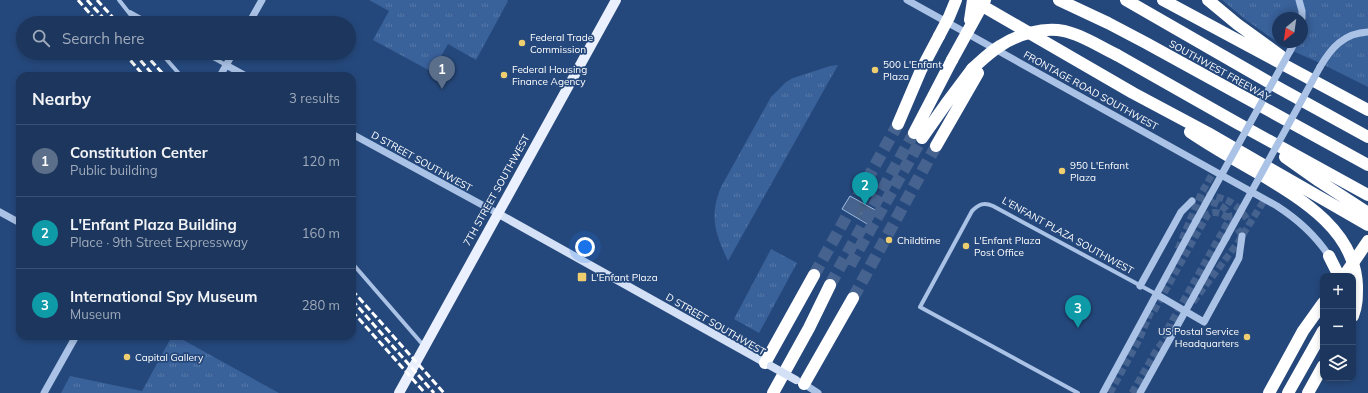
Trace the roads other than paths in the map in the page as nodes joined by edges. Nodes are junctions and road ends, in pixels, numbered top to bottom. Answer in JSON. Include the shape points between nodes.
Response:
{"nodes":[{"id":1,"x":119,"y":0,"type":"edge"},
{"id":2,"x":262,"y":0,"type":"edge"},
{"id":3,"x":616,"y":0,"type":"edge"},
{"id":4,"x":907,"y":0,"type":"edge"},
{"id":5,"x":956,"y":0,"type":"edge"},
{"id":6,"x":973,"y":0,"type":"edge"},
{"id":7,"x":985,"y":0,"type":"edge"},
{"id":8,"x":1059,"y":0,"type":"edge"},
{"id":9,"x":1126,"y":0,"type":"edge"},
{"id":10,"x":1163,"y":0,"type":"edge"},
{"id":11,"x":1208,"y":0,"type":"edge"},
{"id":12,"x":1299,"y":0,"type":"edge"},
{"id":13,"x":128,"y":10,"type":"junction"},
{"id":14,"x":1302,"y":12,"type":"edge"},
{"id":15,"x":132,"y":16,"type":"edge"},
{"id":16,"x":138,"y":16,"type":"edge"},
{"id":17,"x":253,"y":16,"type":"edge"},
{"id":18,"x":969,"y":29,"type":"junction"},
{"id":19,"x":1368,"y":32,"type":"edge"},
{"id":20,"x":1292,"y":48,"type":"edge"},
{"id":21,"x":167,"y":60,"type":"edge"},
{"id":22,"x":217,"y":60,"type":"edge"},
{"id":23,"x":229,"y":60,"type":"edge"},
{"id":24,"x":226,"y":65,"type":"junction"},
{"id":25,"x":975,"y":71,"type":"junction"},
{"id":26,"x":178,"y":72,"type":"edge"},
{"id":27,"x":222,"y":72,"type":"edge"},
{"id":28,"x":239,"y":72,"type":"edge"},
{"id":29,"x":1330,"y":89,"type":"junction"},
{"id":30,"x":1133,"y":93,"type":"junction"},
{"id":31,"x":1368,"y":110,"type":"edge"},
{"id":32,"x":1237,"y":123,"type":"junction"},
{"id":33,"x":898,"y":124,"type":"tunnel mouth"},
{"id":34,"x":356,"y":136,"type":"edge"},
{"id":35,"x":1368,"y":137,"type":"edge"},
{"id":36,"x":936,"y":146,"type":"tunnel mouth"},
{"id":37,"x":1368,"y":165,"type":"edge"},
{"id":38,"x":1368,"y":195,"type":"edge"},
{"id":39,"x":1192,"y":201,"type":"dead end"},
{"id":40,"x":0,"y":212,"type":"edge"},
{"id":41,"x":497,"y":213,"type":"junction"},
{"id":42,"x":1368,"y":213,"type":"edge"},
{"id":43,"x":16,"y":221,"type":"edge"},
{"id":44,"x":1368,"y":225,"type":"edge"},
{"id":45,"x":1242,"y":236,"type":"tunnel mouth"},
{"id":46,"x":1368,"y":241,"type":"edge"},
{"id":47,"x":1368,"y":250,"type":"edge"},
{"id":48,"x":1330,"y":256,"type":"joint"},
{"id":49,"x":356,"y":268,"type":"edge"},
{"id":50,"x":1337,"y":273,"type":"edge"},
{"id":51,"x":1346,"y":273,"type":"edge"},
{"id":52,"x":1355,"y":273,"type":"edge"},
{"id":53,"x":814,"y":275,"type":"tunnel mouth"},
{"id":54,"x":1140,"y":286,"type":"junction"},
{"id":55,"x":833,"y":287,"type":"tunnel mouth"},
{"id":56,"x":1156,"y":294,"type":"junction"},
{"id":57,"x":853,"y":298,"type":"tunnel mouth"},
{"id":58,"x":1320,"y":307,"type":"edge"},
{"id":59,"x":1355,"y":309,"type":"edge"},
{"id":60,"x":1185,"y":310,"type":"junction"},
{"id":61,"x":1320,"y":336,"type":"edge"},
{"id":62,"x":74,"y":340,"type":"edge"},
{"id":63,"x":425,"y":346,"type":"junction"},
{"id":64,"x":768,"y":364,"type":"junction"},
{"id":65,"x":1320,"y":370,"type":"edge"},
{"id":66,"x":800,"y":382,"type":"junction"},
{"id":67,"x":44,"y":393,"type":"edge"},
{"id":68,"x":398,"y":393,"type":"edge"},
{"id":69,"x":773,"y":393,"type":"edge"},
{"id":70,"x":818,"y":393,"type":"edge"},
{"id":71,"x":1078,"y":393,"type":"edge"},
{"id":72,"x":1102,"y":393,"type":"edge"},
{"id":73,"x":1140,"y":393,"type":"edge"},
{"id":74,"x":1269,"y":393,"type":"edge"},
{"id":75,"x":1288,"y":393,"type":"edge"},
{"id":76,"x":1308,"y":393,"type":"edge"}],
"edges":[{"from":1,"to":13,"type":"street"},
{"from":2,"to":17,"type":"street"},
{"from":3,"to":41,"type":"main road","name":"7TH STREET SOUTHWEST"},
{"from":4,"to":48,"type":"street","name":"FRONTAGE ROAD SOUTHWEST","via":[[1284,210],[1300,223]]},
{"from":5,"to":33,"type":"highway","bridge":true,"via":[[921,70]]},
{"from":6,"to":18,"type":"highway","bridge":true},
{"from":6,"to":30,"type":"highway"},
{"from":7,"to":18,"type":"highway","bridge":true},
{"from":8,"to":37,"type":"highway","name":"SOUTHWEST FREEWAY","via":[[1108,22]]},
{"from":9,"to":35,"type":"highway"},
{"from":10,"to":29,"type":"highway"},
{"from":11,"to":29,"type":"highway","via":[[1259,41]]},
{"from":12,"to":14,"type":"street"},
{"from":13,"to":15,"type":"street"},
{"from":13,"to":16,"type":"street"},
{"from":18,"to":25,"type":"highway","bridge":true,"via":[[918,135]]},
{"from":19,"to":60,"type":"street","bridge":true,"via":[[1343,39],[1320,67]]},
{"from":20,"to":56,"type":"street","bridge":true},
{"from":21,"to":26,"type":"street"},
{"from":22,"to":24,"type":"street"},
{"from":23,"to":24,"type":"street"},
{"from":24,"to":27,"type":"street"},
{"from":24,"to":28,"type":"street"},
{"from":25,"to":32,"type":"highway","bridge":true,"via":[[1007,41],[1036,32],[1064,31],[1082,37]]},
{"from":25,"to":36,"type":"highway"},
{"from":29,"to":31,"type":"highway"},
{"from":30,"to":44,"type":"highway"},
{"from":30,"to":59,"type":"highway","via":[[1204,141],[1296,196],[1329,225],[1342,239],[1353,263],[1357,280]]},
{"from":32,"to":38,"type":"highway"},
{"from":32,"to":42,"type":"highway"},
{"from":34,"to":41,"type":"street","name":"D STREET SOUTHWEST"},
{"from":39,"to":54,"type":"street","via":[[1181,212]]},
{"from":40,"to":43,"type":"street"},
{"from":41,"to":63,"type":"main road","name":"7TH STREET SOUTHWEST"},
{"from":41,"to":64,"type":"main road","name":"D STREET SOUTHWEST"},
{"from":45,"to":60,"type":"street","name":"L'ENFANT PLAZA SOUTHWEST","via":[[1239,258],[1204,322]]},
{"from":46,"to":51,"type":"highway","bridge":true},
{"from":47,"to":52,"type":"highway"},
{"from":48,"to":50,"type":"highway"},
{"from":49,"to":63,"type":"street"},
{"from":53,"to":64,"type":"highway"},
{"from":54,"to":56,"type":"street","name":"L'ENFANT PLAZA SOUTHWEST"},
{"from":54,"to":71,"type":"street","name":"L'ENFANT PLAZA SOUTHWEST","via":[[993,206],[984,203],[972,212],[920,307]]},
{"from":55,"to":69,"type":"highway"},
{"from":56,"to":60,"type":"street","name":"L'ENFANT PLAZA SOUTHWEST"},
{"from":56,"to":72,"type":"street"},
{"from":57,"to":66,"type":"highway"},
{"from":58,"to":74,"type":"highway","via":[[1296,343]]},
{"from":60,"to":73,"type":"street"},
{"from":61,"to":75,"type":"highway"},
{"from":62,"to":67,"type":"street"},
{"from":63,"to":68,"type":"main road","name":"7TH STREET SOUTHWEST"},
{"from":64,"to":66,"type":"main road","name":"D STREET SOUTHWEST","bridge":true},
{"from":65,"to":76,"type":"highway"},
{"from":66,"to":70,"type":"street","name":"D STREET SOUTHWEST"}]}
